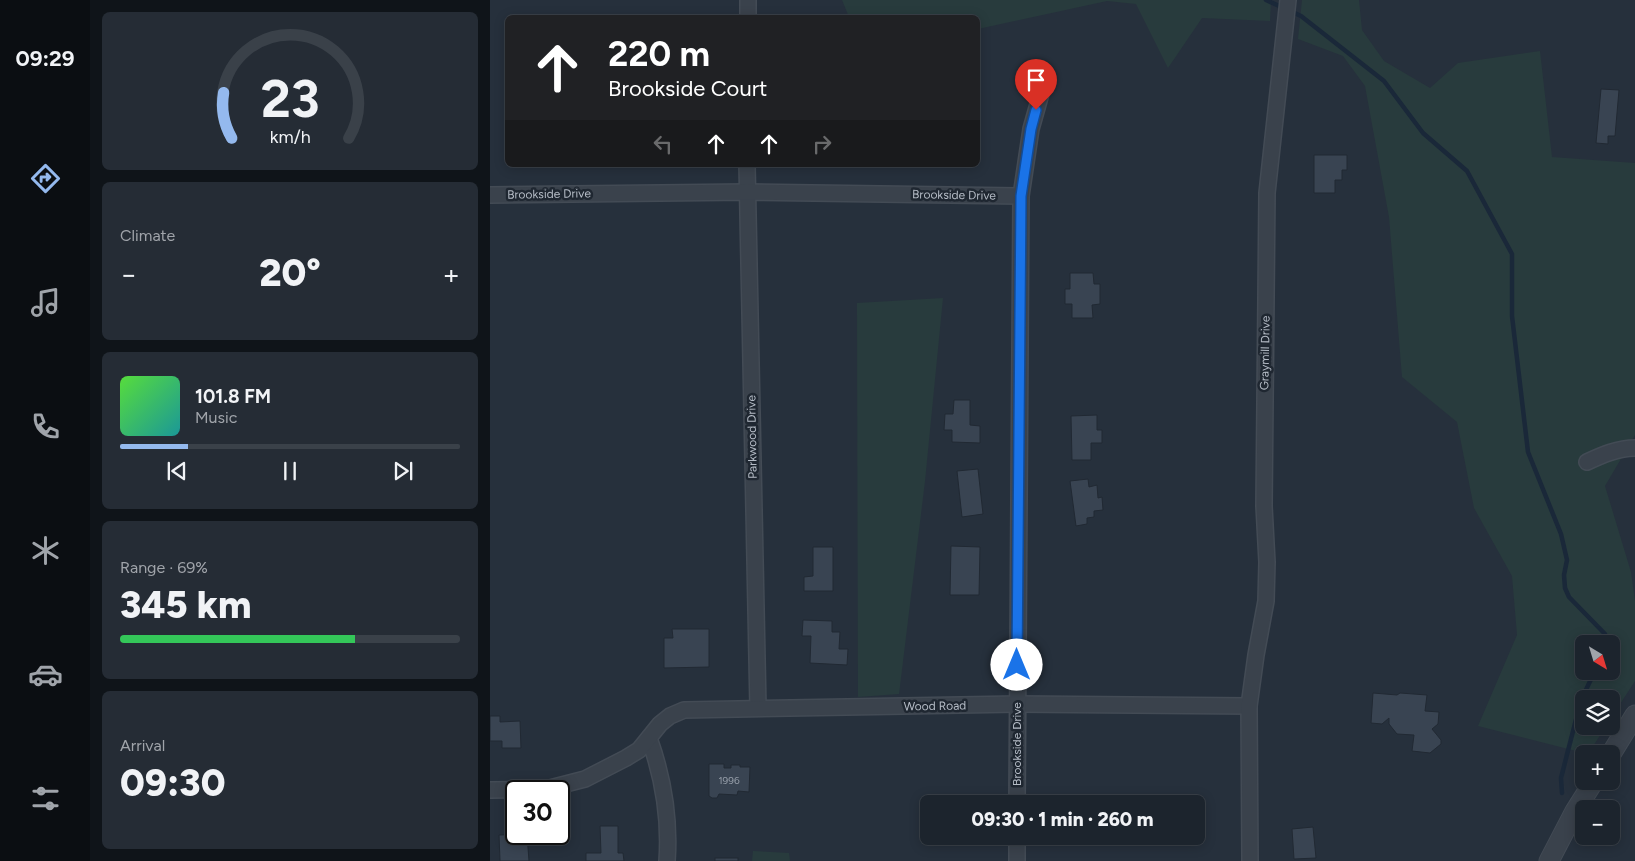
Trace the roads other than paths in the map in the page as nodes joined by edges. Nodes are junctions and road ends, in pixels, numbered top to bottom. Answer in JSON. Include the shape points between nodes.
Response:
{"nodes":[{"id":1,"x":748,"y":0,"type":"edge"},
{"id":2,"x":1288,"y":0,"type":"edge"},
{"id":3,"x":748,"y":15,"type":"edge"},
{"id":4,"x":1042,"y":90,"type":"dead end"},
{"id":5,"x":747,"y":167,"type":"edge"},
{"id":6,"x":747,"y":192,"type":"junction"},
{"id":7,"x":490,"y":195,"type":"edge"},
{"id":8,"x":1021,"y":196,"type":"junction"},
{"id":9,"x":1635,"y":448,"type":"edge"},
{"id":10,"x":1587,"y":462,"type":"dead end"},
{"id":11,"x":1017,"y":704,"type":"junction"},
{"id":12,"x":1249,"y":706,"type":"junction"},
{"id":13,"x":758,"y":708,"type":"junction"},
{"id":14,"x":1635,"y":715,"type":"edge"},
{"id":15,"x":649,"y":738,"type":"junction"},
{"id":16,"x":1617,"y":745,"type":"edge"},
{"id":17,"x":490,"y":790,"type":"edge"},
{"id":18,"x":1588,"y":790,"type":"edge"},
{"id":19,"x":1017,"y":795,"type":"edge"},
{"id":20,"x":1017,"y":845,"type":"edge"},
{"id":21,"x":667,"y":861,"type":"edge"},
{"id":22,"x":1017,"y":861,"type":"edge"},
{"id":23,"x":1250,"y":861,"type":"edge"},
{"id":24,"x":1548,"y":861,"type":"edge"}],
"edges":[{"from":1,"to":3,"type":"street"},
{"from":2,"to":12,"type":"street","name":"Graymill Drive","via":[[1267,193],[1266,601]]},
{"from":4,"to":8,"type":"street","via":[[1031,129]]},
{"from":5,"to":6,"type":"street","name":"Parkwood Drive"},
{"from":6,"to":7,"type":"street","name":"Brookside Drive"},
{"from":6,"to":8,"type":"street","name":"Brookside Drive"},
{"from":6,"to":13,"type":"street","name":"Parkwood Drive"},
{"from":8,"to":11,"type":"street","name":"Brookside Drive"},
{"from":9,"to":10,"type":"street","via":[[1601,455]]},
{"from":11,"to":12,"type":"street","name":"Wood Road"},
{"from":11,"to":13,"type":"street","name":"Wood Road"},
{"from":11,"to":19,"type":"street","name":"Brookside Drive"},
{"from":12,"to":23,"type":"street"},
{"from":13,"to":15,"type":"street","name":"Wood Road","via":[[684,710],[660,724]]},
{"from":14,"to":16,"type":"street"},
{"from":15,"to":17,"type":"street","name":"Wood Road","via":[[639,750],[585,779],[546,789]]},
{"from":15,"to":21,"type":"street","via":[[658,763],[665,802]]},
{"from":18,"to":24,"type":"street"},
{"from":20,"to":22,"type":"street"}]}
